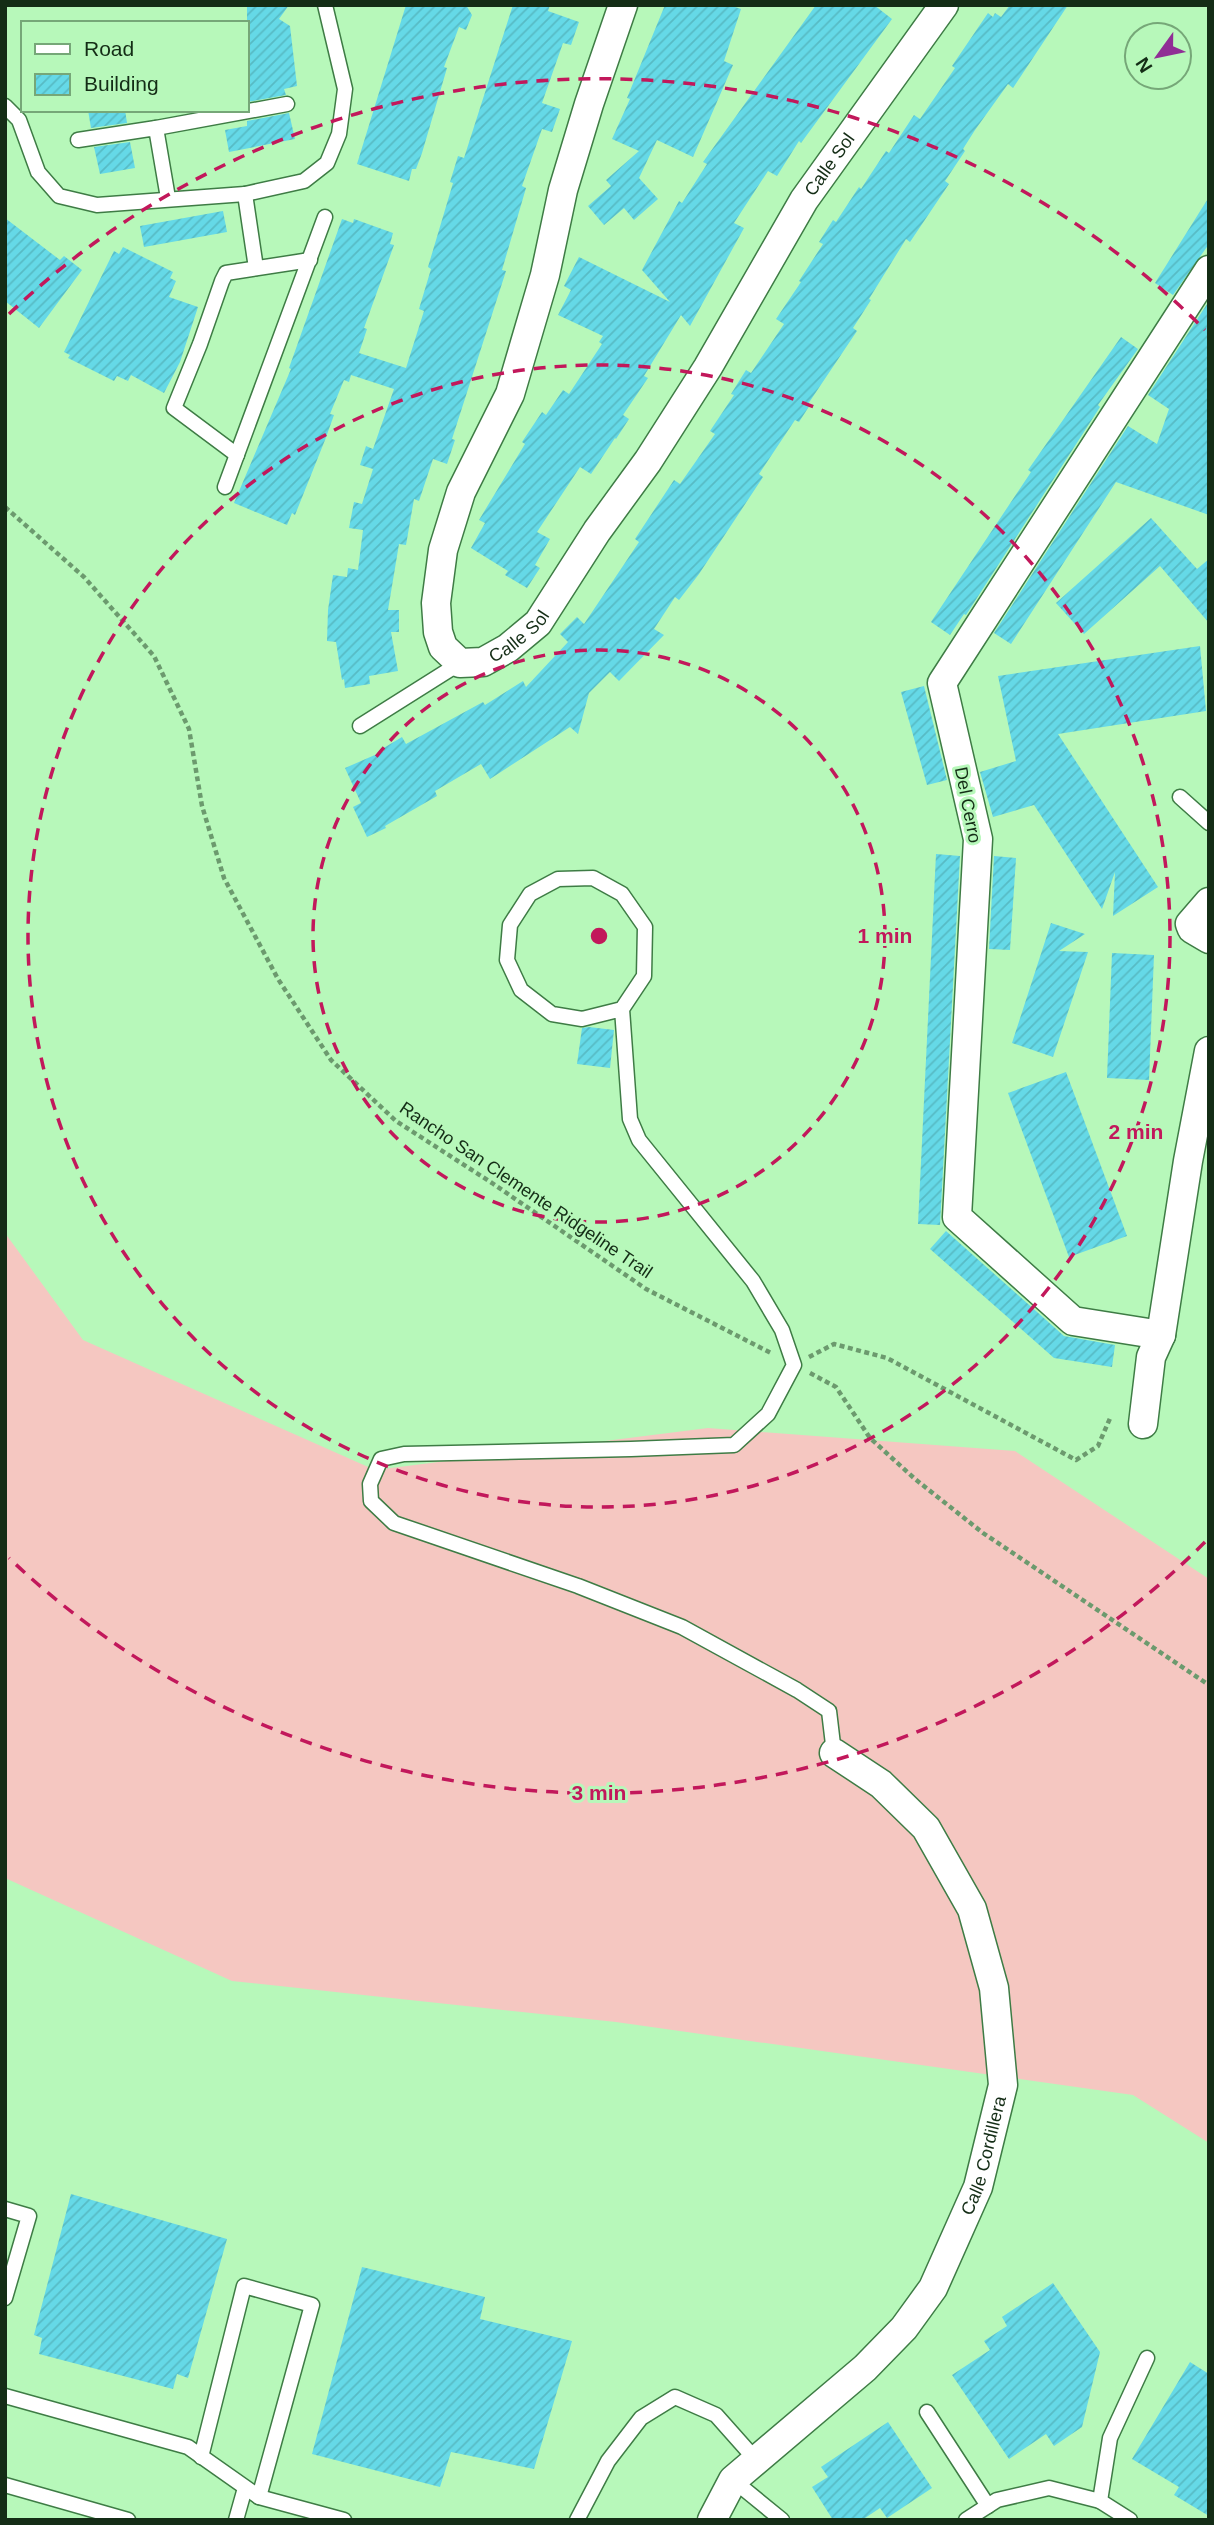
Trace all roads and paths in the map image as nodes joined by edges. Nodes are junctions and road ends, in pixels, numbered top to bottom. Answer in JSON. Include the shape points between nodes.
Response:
{"nodes":[{"id":1,"x":325,"y":5,"type":"edge"},
{"id":2,"x":623,"y":5,"type":"edge"},
{"id":3,"x":944,"y":5,"type":"edge"},
{"id":4,"x":287,"y":104,"type":"dead end"},
{"id":5,"x":5,"y":106,"type":"edge"},
{"id":6,"x":248,"y":111,"type":"edge"},
{"id":7,"x":243,"y":112,"type":"edge"},
{"id":8,"x":156,"y":128,"type":"junction"},
{"id":9,"x":78,"y":139,"type":"dead end"},
{"id":10,"x":246,"y":194,"type":"junction"},
{"id":11,"x":168,"y":198,"type":"junction"},
{"id":12,"x":325,"y":217,"type":"dead end"},
{"id":13,"x":310,"y":260,"type":"junction"},
{"id":14,"x":256,"y":268,"type":"junction"},
{"id":15,"x":1209,"y":270,"type":"edge"},
{"id":16,"x":237,"y":455,"type":"junction"},
{"id":17,"x":225,"y":487,"type":"dead end"},
{"id":18,"x":5,"y":506,"type":"edge"},
{"id":19,"x":460,"y":663,"type":"junction"},
{"id":20,"x":360,"y":726,"type":"dead end"},
{"id":21,"x":1180,"y":797,"type":"dead end"},
{"id":22,"x":1209,"y":823,"type":"edge"},
{"id":23,"x":1209,"y":902,"type":"edge"},
{"id":24,"x":1209,"y":939,"type":"edge"},
{"id":25,"x":622,"y":1009,"type":"junction"},
{"id":26,"x":1209,"y":1051,"type":"edge"},
{"id":27,"x":1161,"y":1335,"type":"junction"},
{"id":28,"x":794,"y":1365,"type":"junction"},
{"id":29,"x":1111,"y":1416,"type":"dead end"},
{"id":30,"x":1143,"y":1424,"type":"dead end"},
{"id":31,"x":1209,"y":1685,"type":"edge"},
{"id":32,"x":834,"y":1753,"type":"joint"},
{"id":33,"x":5,"y":2209,"type":"edge"},
{"id":34,"x":5,"y":2298,"type":"edge"},
{"id":35,"x":1147,"y":2358,"type":"dead end"},
{"id":36,"x":5,"y":2396,"type":"edge"},
{"id":37,"x":928,"y":2412,"type":"dead end"},
{"id":38,"x":201,"y":2456,"type":"junction"},
{"id":39,"x":756,"y":2460,"type":"junction"},
{"id":40,"x":733,"y":2480,"type":"junction"},
{"id":41,"x":5,"y":2485,"type":"edge"},
{"id":42,"x":245,"y":2488,"type":"junction"},
{"id":43,"x":259,"y":2497,"type":"junction"},
{"id":44,"x":1100,"y":2501,"type":"junction"},
{"id":45,"x":988,"y":2506,"type":"junction"},
{"id":46,"x":128,"y":2520,"type":"edge"},
{"id":47,"x":236,"y":2520,"type":"edge"},
{"id":48,"x":344,"y":2520,"type":"edge"},
{"id":49,"x":577,"y":2520,"type":"edge"},
{"id":50,"x":712,"y":2520,"type":"edge"},
{"id":51,"x":782,"y":2520,"type":"edge"},
{"id":52,"x":966,"y":2520,"type":"edge"},
{"id":53,"x":1130,"y":2520,"type":"edge"}],
"edges":[{"from":1,"to":10,"type":"lane","via":[[345,89],[339,134],[327,163],[303,181]]},
{"from":2,"to":19,"type":"street","name":"Calle Sol","via":[[563,190],[545,275],[510,394],[461,492],[443,550],[436,603],[438,632],[443,646]]},
{"from":3,"to":19,"type":"street","name":"Calle Sol","via":[[804,200],[708,367],[538,623],[483,662]]},
{"from":4,"to":6,"type":"lane"},
{"from":5,"to":11,"type":"lane","via":[[19,120],[38,172],[59,196],[97,205]]},
{"from":7,"to":8,"type":"lane"},
{"from":8,"to":9,"type":"lane"},
{"from":8,"to":11,"type":"lane"},
{"from":10,"to":11,"type":"lane"},
{"from":10,"to":14,"type":"lane"},
{"from":12,"to":13,"type":"lane"},
{"from":13,"to":14,"type":"lane"},
{"from":13,"to":16,"type":"lane"},
{"from":14,"to":16,"type":"lane","via":[[226,273],[174,408]]},
{"from":15,"to":27,"type":"street","name":"Del Cerro","via":[[943,683],[978,839],[957,1217],[1073,1321]]},
{"from":16,"to":17,"type":"lane"},
{"from":18,"to":28,"type":"path","name":"Rancho San Clemente Ridgeline Trail","via":[[84,577],[154,656],[189,729],[202,806],[224,878],[278,979],[331,1060],[396,1121],[646,1289]]},
{"from":19,"to":20,"type":"lane"},
{"from":21,"to":22,"type":"lane"},
{"from":23,"to":24,"type":"street","via":[[1190,924]]},
{"from":25,"to":25,"type":"lane","via":[[644,976],[645,927],[622,894],[593,878],[558,879],[530,894],[510,925],[507,960],[521,990],[552,1014],[582,1019]]},
{"from":25,"to":28,"type":"lane","via":[[630,1119],[639,1140],[753,1281],[782,1330]]},
{"from":26,"to":27,"type":"street"},
{"from":27,"to":30,"type":"street","via":[[1151,1357]]},
{"from":28,"to":29,"type":"path","via":[[834,1344],[887,1358],[1076,1460],[1098,1446]]},
{"from":28,"to":31,"type":"path","name":"Rancho San Clemente Ridgeline Trail","via":[[836,1387],[870,1438],[983,1533]]},
{"from":28,"to":32,"type":"lane","via":[[768,1414],[734,1445],[404,1454],[381,1459],[370,1484],[371,1501],[394,1523],[682,1627],[829,1711]]},
{"from":32,"to":39,"type":"street","name":"Calle Cordillera","via":[[881,1784],[926,1828],[972,1909],[995,1988],[1003,2085],[978,2186],[933,2288],[904,2329],[865,2368]]},
{"from":33,"to":34,"type":"lane","via":[[29,2216]]},
{"from":35,"to":44,"type":"lane","via":[[1110,2438]]},
{"from":36,"to":38,"type":"lane","via":[[188,2447]]},
{"from":37,"to":45,"type":"lane"},
{"from":38,"to":42,"type":"lane"},
{"from":38,"to":43,"type":"lane","via":[[244,2286],[312,2305]]},
{"from":39,"to":40,"type":"street","name":"Calle Cordillera"},
{"from":39,"to":49,"type":"lane","via":[[716,2415],[675,2397],[641,2418],[608,2461]]},
{"from":40,"to":50,"type":"street","name":"Calle Cordillera"},
{"from":40,"to":51,"type":"lane"},
{"from":41,"to":46,"type":"lane"},
{"from":42,"to":43,"type":"lane"},
{"from":42,"to":47,"type":"lane"},
{"from":43,"to":48,"type":"lane"},
{"from":44,"to":45,"type":"lane","via":[[1049,2488]]},
{"from":44,"to":53,"type":"lane"},
{"from":45,"to":52,"type":"lane"}]}
